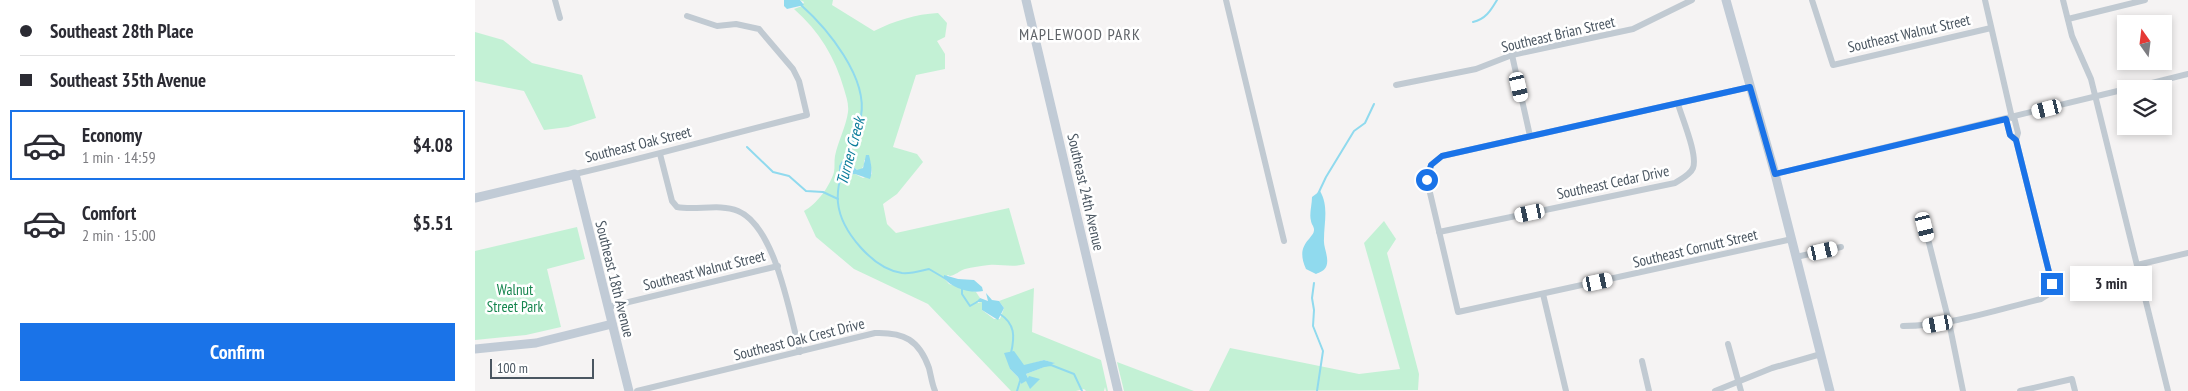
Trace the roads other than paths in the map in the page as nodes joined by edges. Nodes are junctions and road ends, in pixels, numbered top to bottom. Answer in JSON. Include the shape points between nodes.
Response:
{"nodes":[{"id":1,"x":555,"y":0,"type":"edge"},
{"id":2,"x":1026,"y":0,"type":"edge"},
{"id":3,"x":1226,"y":0,"type":"edge"},
{"id":4,"x":1692,"y":0,"type":"edge"},
{"id":5,"x":1726,"y":0,"type":"edge"},
{"id":6,"x":1812,"y":0,"type":"edge"},
{"id":7,"x":1985,"y":0,"type":"edge"},
{"id":8,"x":2063,"y":0,"type":"edge"},
{"id":9,"x":2145,"y":0,"type":"edge"},
{"id":10,"x":687,"y":16,"type":"dead end"},
{"id":11,"x":560,"y":18,"type":"dead end"},
{"id":12,"x":2067,"y":19,"type":"junction"},
{"id":13,"x":1991,"y":28,"type":"junction"},
{"id":14,"x":1512,"y":55,"type":"junction"},
{"id":15,"x":2188,"y":74,"type":"edge"},
{"id":16,"x":2164,"y":80,"type":"edge"},
{"id":17,"x":1396,"y":85,"type":"dead end"},
{"id":18,"x":1750,"y":87,"type":"junction"},
{"id":19,"x":2117,"y":92,"type":"edge"},
{"id":20,"x":2096,"y":97,"type":"junction"},
{"id":21,"x":1678,"y":104,"type":"junction"},
{"id":22,"x":2011,"y":118,"type":"junction"},
{"id":23,"x":1530,"y":136,"type":"junction"},
{"id":24,"x":660,"y":154,"type":"junction"},
{"id":25,"x":575,"y":174,"type":"junction"},
{"id":26,"x":1775,"y":174,"type":"junction"},
{"id":27,"x":475,"y":198,"type":"edge"},
{"id":28,"x":1925,"y":227,"type":"dead end"},
{"id":29,"x":1439,"y":232,"type":"junction"},
{"id":30,"x":1791,"y":239,"type":"junction"},
{"id":31,"x":1283,"y":241,"type":"dead end"},
{"id":32,"x":1841,"y":247,"type":"dead end"},
{"id":33,"x":2188,"y":253,"type":"edge"},
{"id":34,"x":1796,"y":257,"type":"junction"},
{"id":35,"x":2137,"y":265,"type":"junction"},
{"id":36,"x":777,"y":266,"type":"junction"},
{"id":37,"x":1543,"y":294,"type":"junction"},
{"id":38,"x":608,"y":307,"type":"junction"},
{"id":39,"x":1949,"y":322,"type":"junction"},
{"id":40,"x":612,"y":324,"type":"junction"},
{"id":41,"x":1903,"y":326,"type":"dead end"},
{"id":42,"x":1728,"y":344,"type":"dead end"},
{"id":43,"x":475,"y":349,"type":"edge"},
{"id":44,"x":800,"y":352,"type":"junction"},
{"id":45,"x":1821,"y":354,"type":"junction"},
{"id":46,"x":1642,"y":361,"type":"dead end"},
{"id":47,"x":1739,"y":382,"type":"junction"},
{"id":48,"x":629,"y":391,"type":"edge"},
{"id":49,"x":637,"y":391,"type":"edge"},
{"id":50,"x":935,"y":391,"type":"edge"},
{"id":51,"x":1118,"y":391,"type":"edge"},
{"id":52,"x":1566,"y":391,"type":"edge"},
{"id":53,"x":1649,"y":391,"type":"edge"},
{"id":54,"x":1715,"y":391,"type":"edge"},
{"id":55,"x":1741,"y":391,"type":"edge"},
{"id":56,"x":1830,"y":391,"type":"edge"},
{"id":57,"x":1963,"y":391,"type":"edge"},
{"id":58,"x":2020,"y":391,"type":"edge"},
{"id":59,"x":2075,"y":391,"type":"edge"},
{"id":60,"x":2168,"y":391,"type":"edge"}],
"edges":[{"from":1,"to":11,"type":"street"},
{"from":2,"to":51,"type":"street","name":"Southeast 24th Avenue"},
{"from":3,"to":31,"type":"street"},
{"from":4,"to":14,"type":"street","name":"Southeast Brian Street","via":[[1633,29]]},
{"from":5,"to":18,"type":"street"},
{"from":6,"to":13,"type":"street","name":"Southeast Walnut Street","via":[[1833,65]]},
{"from":7,"to":13,"type":"street"},
{"from":8,"to":12,"type":"street"},
{"from":9,"to":12,"type":"street"},
{"from":10,"to":24,"type":"street","name":"Southeast Oak Street","via":[[717,26],[736,24],[759,29],[793,69],[807,115]]},
{"from":12,"to":20,"type":"street"},
{"from":13,"to":22,"type":"street"},
{"from":14,"to":17,"type":"street","name":"Southeast Brian Street","via":[[1476,69]]},
{"from":14,"to":23,"type":"street"},
{"from":15,"to":16,"type":"street"},
{"from":18,"to":21,"type":"street"},
{"from":18,"to":26,"type":"street"},
{"from":19,"to":20,"type":"street"},
{"from":20,"to":22,"type":"street"},
{"from":20,"to":35,"type":"street"},
{"from":21,"to":23,"type":"street"},
{"from":21,"to":29,"type":"street","name":"Southeast Cedar Drive","via":[[1693,155],[1693,168],[1675,183]]},
{"from":22,"to":26,"type":"street"},
{"from":22,"to":39,"type":"street","via":[[2018,133],[2016,140],[2052,292],[2041,299]]},
{"from":23,"to":29,"type":"street","via":[[1442,156],[1431,165],[1427,180]]},
{"from":24,"to":25,"type":"street","name":"Southeast Oak Street"},
{"from":24,"to":36,"type":"street","via":[[672,201],[677,207],[688,210],[723,208],[749,218],[770,249]]},
{"from":25,"to":27,"type":"street","name":"Southeast Oak Street"},
{"from":25,"to":38,"type":"street","name":"Southeast 18th Avenue"},
{"from":26,"to":30,"type":"street"},
{"from":28,"to":39,"type":"street"},
{"from":29,"to":37,"type":"street","name":"Southeast Cornutt Street","via":[[1458,312]]},
{"from":30,"to":34,"type":"street"},
{"from":30,"to":37,"type":"street","name":"Southeast Cornutt Street"},
{"from":32,"to":34,"type":"street"},
{"from":33,"to":35,"type":"street"},
{"from":34,"to":45,"type":"street"},
{"from":35,"to":60,"type":"street"},
{"from":36,"to":38,"type":"street","name":"Southeast Walnut Street"},
{"from":36,"to":44,"type":"street"},
{"from":37,"to":52,"type":"street"},
{"from":38,"to":40,"type":"street","name":"Southeast 18th Avenue"},
{"from":39,"to":41,"type":"street"},
{"from":39,"to":57,"type":"street"},
{"from":40,"to":43,"type":"street","via":[[536,343]]},
{"from":40,"to":48,"type":"street","name":"Southeast 18th Avenue"},
{"from":42,"to":47,"type":"street"},
{"from":44,"to":49,"type":"street","name":"Southeast Oak Crest Drive"},
{"from":44,"to":50,"type":"street","name":"Southeast Oak Crest Drive","via":[[875,333],[900,334],[922,352]]},
{"from":45,"to":47,"type":"street","via":[[1772,368]]},
{"from":45,"to":56,"type":"street"},
{"from":46,"to":53,"type":"street"},
{"from":47,"to":54,"type":"street"},
{"from":47,"to":55,"type":"street"},
{"from":58,"to":59,"type":"street","via":[[2072,379]]}]}
